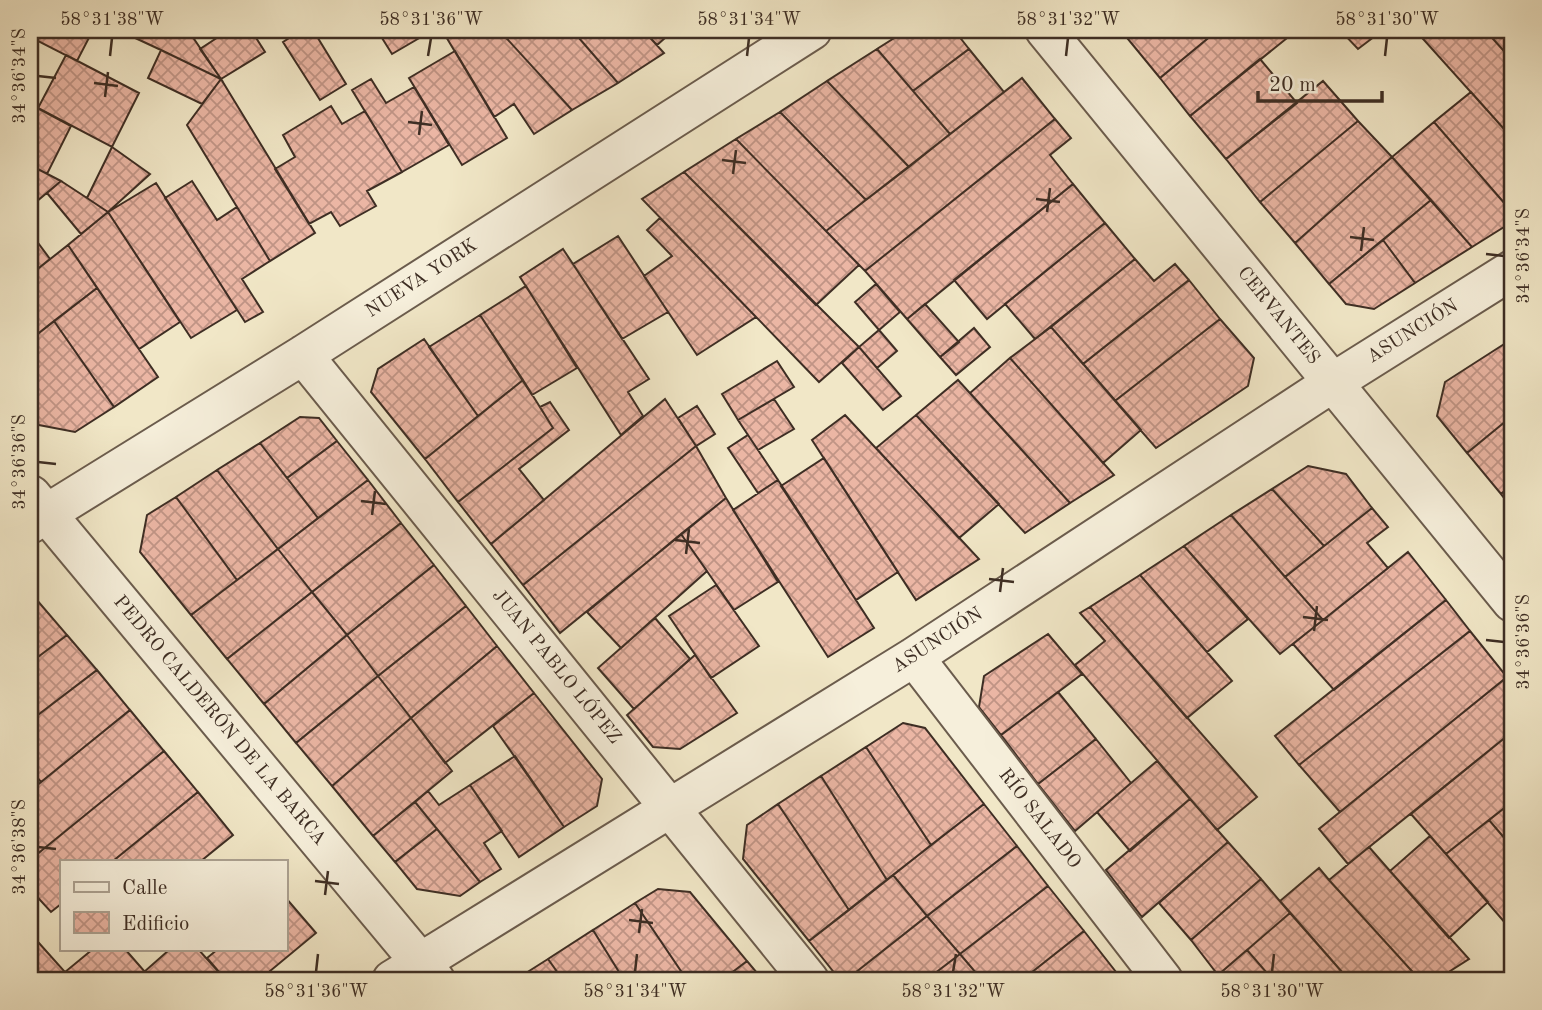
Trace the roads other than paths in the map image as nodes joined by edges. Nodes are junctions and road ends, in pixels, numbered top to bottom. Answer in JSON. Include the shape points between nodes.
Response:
{"nodes":[{"id":1,"x":812,"y":30,"type":"edge"},
{"id":2,"x":1045,"y":30,"type":"edge"},
{"id":3,"x":1512,"y":270,"type":"edge"},
{"id":4,"x":303,"y":355,"type":"junction"},
{"id":5,"x":1332,"y":383,"type":"junction"},
{"id":6,"x":35,"y":511,"type":"edge"},
{"id":7,"x":1512,"y":602,"type":"edge"},
{"id":8,"x":914,"y":657,"type":"junction"},
{"id":9,"x":670,"y":808,"type":"junction"},
{"id":10,"x":416,"y":974,"type":"edge"},
{"id":11,"x":809,"y":980,"type":"edge"},
{"id":12,"x":1163,"y":980,"type":"edge"}],
"edges":[{"from":1,"to":4,"type":"street","name":"NUEVA YORK"},
{"from":2,"to":5,"type":"street","name":"CERVANTES"},
{"from":3,"to":5,"type":"street","name":"ASUNCIÓN"},
{"from":4,"to":6,"type":"street","name":"NUEVA YORK"},
{"from":4,"to":9,"type":"street","name":"JUAN PABLO LÓPEZ"},
{"from":5,"to":7,"type":"street","name":"CERVANTES"},
{"from":5,"to":8,"type":"street","name":"ASUNCIÓN"},
{"from":6,"to":10,"type":"street","name":"PEDRO CALDERÓN DE LA BARCA"},
{"from":8,"to":9,"type":"street","name":"ASUNCIÓN"},
{"from":8,"to":12,"type":"street","name":"RÍO SALADO"},
{"from":9,"to":10,"type":"street","name":"ASUNCIÓN"},
{"from":9,"to":11,"type":"street","name":"JUAN PABLO LÓPEZ"}]}
